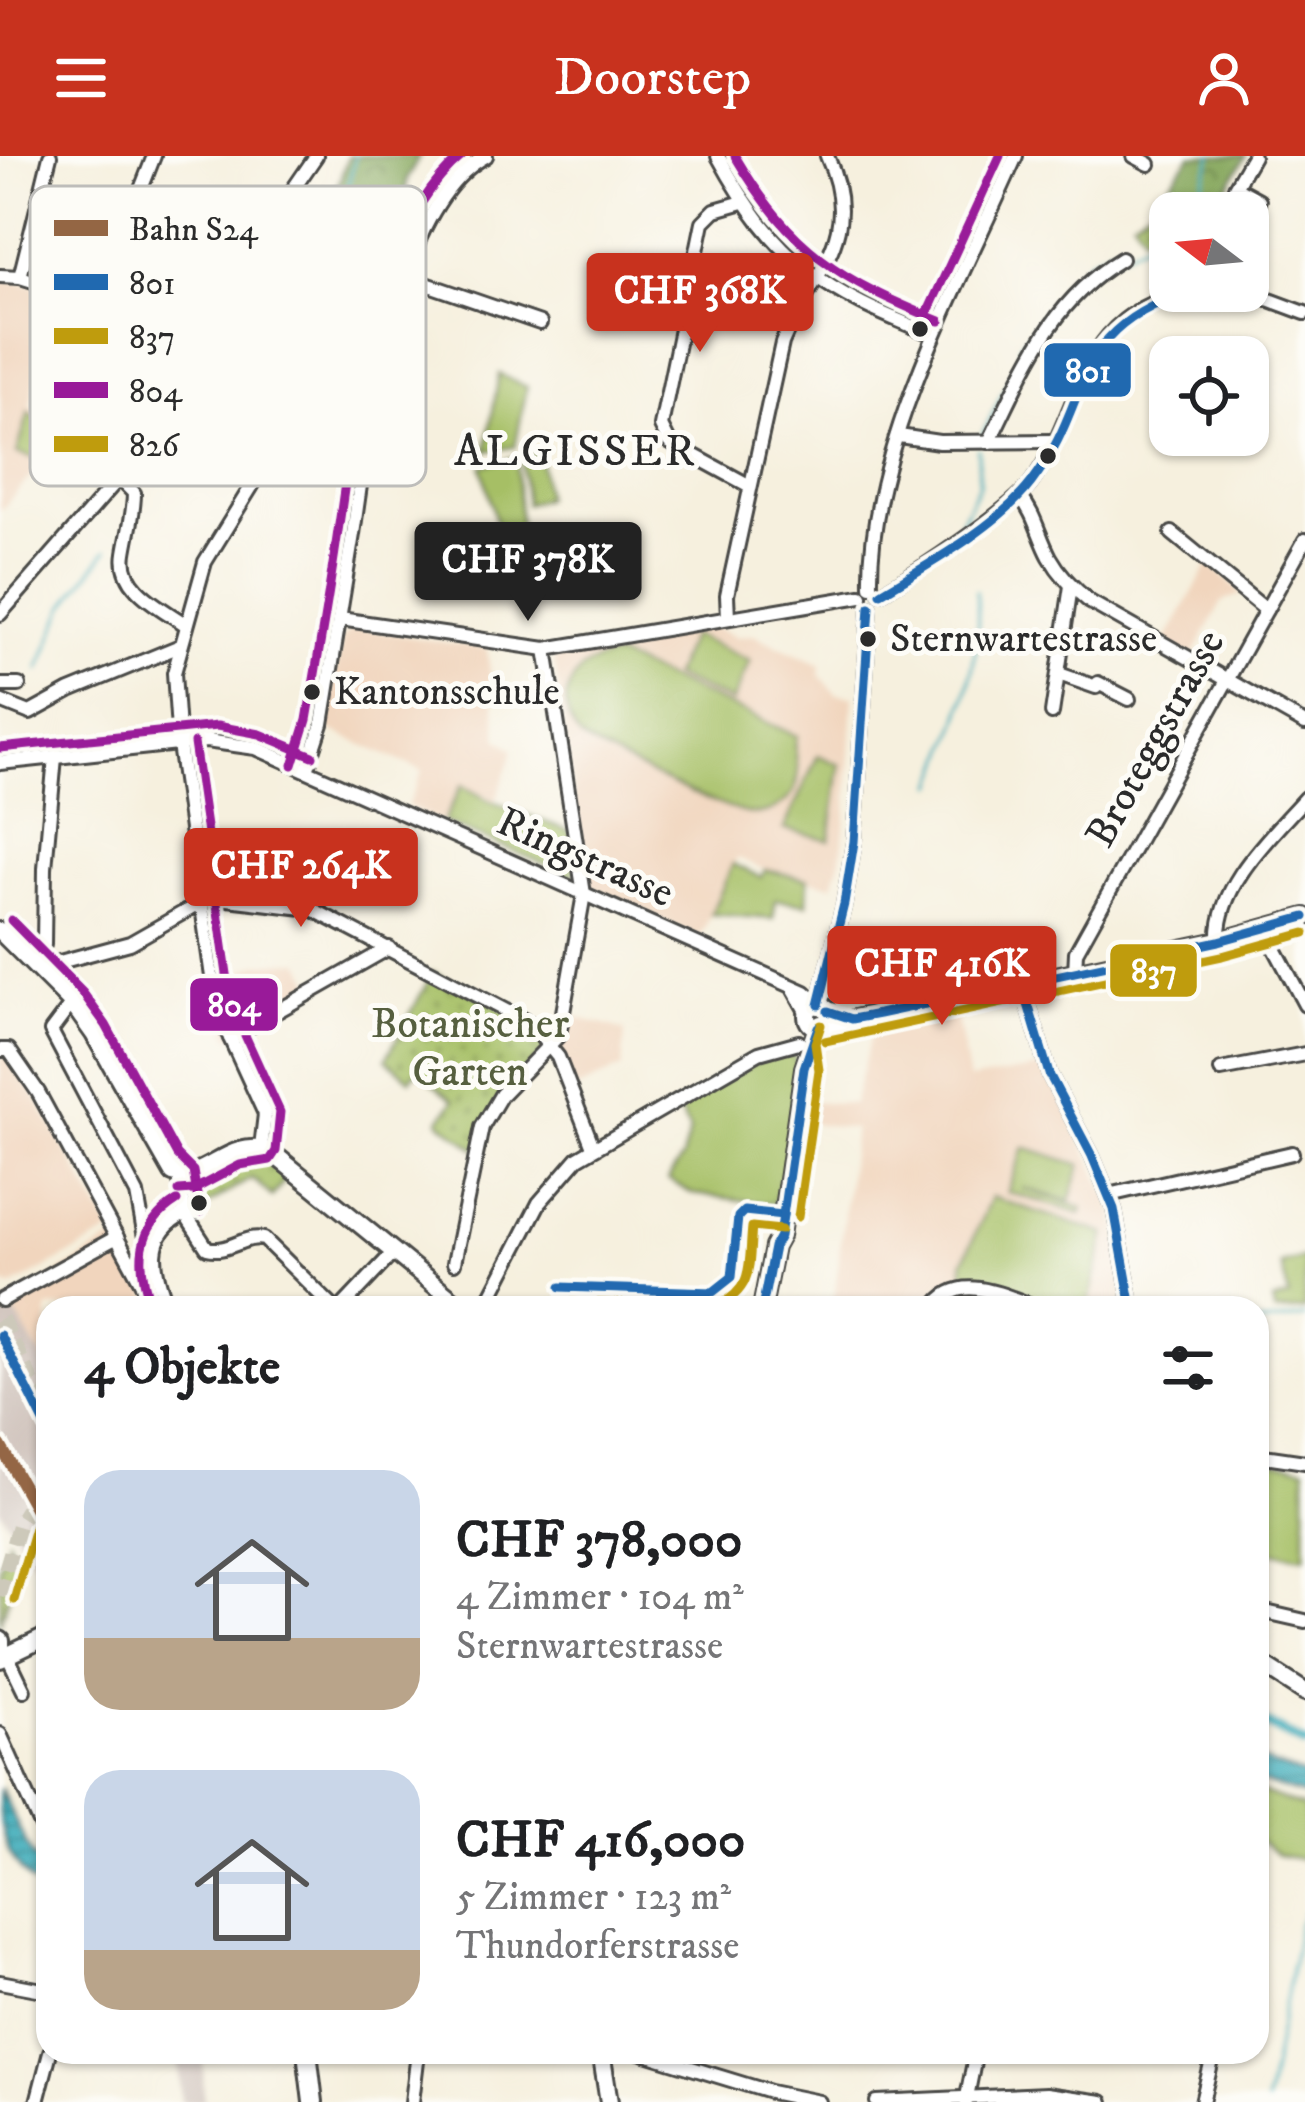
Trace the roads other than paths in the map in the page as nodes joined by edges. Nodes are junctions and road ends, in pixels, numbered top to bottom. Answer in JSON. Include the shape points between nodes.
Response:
{"nodes":[{"id":1,"x":50,"y":156,"type":"edge"},
{"id":2,"x":154,"y":156,"type":"edge"},
{"id":3,"x":316,"y":156,"type":"edge"},
{"id":4,"x":486,"y":156,"type":"edge"},
{"id":5,"x":718,"y":156,"type":"edge"},
{"id":6,"x":827,"y":156,"type":"edge"},
{"id":7,"x":1016,"y":156,"type":"edge"},
{"id":8,"x":1134,"y":156,"type":"edge"},
{"id":9,"x":1253,"y":156,"type":"edge"},
{"id":10,"x":1149,"y":164,"type":"dead end"},
{"id":11,"x":43,"y":186,"type":"edge"},
{"id":12,"x":143,"y":186,"type":"edge"},
{"id":13,"x":295,"y":186,"type":"edge"},
{"id":14,"x":1243,"y":192,"type":"edge"},
{"id":15,"x":743,"y":202,"type":"junction"},
{"id":16,"x":426,"y":233,"type":"edge"},
{"id":17,"x":30,"y":237,"type":"edge"},
{"id":18,"x":1121,"y":259,"type":"dead end"},
{"id":19,"x":0,"y":276,"type":"edge"},
{"id":20,"x":20,"y":277,"type":"junction"},
{"id":21,"x":30,"y":280,"type":"edge"},
{"id":22,"x":816,"y":280,"type":"junction"},
{"id":23,"x":426,"y":285,"type":"edge"},
{"id":24,"x":1269,"y":300,"type":"edge"},
{"id":25,"x":1149,"y":306,"type":"edge"},
{"id":26,"x":1305,"y":313,"type":"edge"},
{"id":27,"x":540,"y":323,"type":"dead end"},
{"id":28,"x":934,"y":335,"type":"junction"},
{"id":29,"x":899,"y":436,"type":"junction"},
{"id":30,"x":1053,"y":441,"type":"junction"},
{"id":31,"x":989,"y":442,"type":"junction"},
{"id":32,"x":112,"y":486,"type":"edge"},
{"id":33,"x":126,"y":486,"type":"edge"},
{"id":34,"x":252,"y":486,"type":"edge"},
{"id":35,"x":361,"y":486,"type":"edge"},
{"id":36,"x":749,"y":486,"type":"junction"},
{"id":37,"x":1020,"y":496,"type":"junction"},
{"id":38,"x":1172,"y":533,"type":"dead end"},
{"id":39,"x":1305,"y":540,"type":"edge"},
{"id":40,"x":1292,"y":565,"type":"junction"},
{"id":41,"x":1305,"y":573,"type":"edge"},
{"id":42,"x":1071,"y":586,"type":"junction"},
{"id":43,"x":871,"y":596,"type":"junction"},
{"id":44,"x":1266,"y":610,"type":"junction"},
{"id":45,"x":0,"y":614,"type":"edge"},
{"id":46,"x":728,"y":617,"type":"junction"},
{"id":47,"x":340,"y":619,"type":"junction"},
{"id":48,"x":186,"y":625,"type":"junction"},
{"id":49,"x":180,"y":646,"type":"junction"},
{"id":50,"x":545,"y":649,"type":"junction"},
{"id":51,"x":1059,"y":674,"type":"junction"},
{"id":52,"x":1228,"y":679,"type":"junction"},
{"id":53,"x":0,"y":685,"type":"edge"},
{"id":54,"x":19,"y":685,"type":"dead end"},
{"id":55,"x":1129,"y":699,"type":"dead end"},
{"id":56,"x":0,"y":701,"type":"edge"},
{"id":57,"x":1052,"y":713,"type":"dead end"},
{"id":58,"x":1305,"y":724,"type":"edge"},
{"id":59,"x":179,"y":745,"type":"junction"},
{"id":60,"x":55,"y":757,"type":"junction"},
{"id":61,"x":0,"y":763,"type":"edge"},
{"id":62,"x":308,"y":770,"type":"junction"},
{"id":63,"x":1305,"y":798,"type":"edge"},
{"id":64,"x":584,"y":895,"type":"junction"},
{"id":65,"x":201,"y":904,"type":"junction"},
{"id":66,"x":1305,"y":917,"type":"edge"},
{"id":67,"x":1265,"y":930,"type":"junction"},
{"id":68,"x":0,"y":931,"type":"edge"},
{"id":69,"x":1219,"y":941,"type":"junction"},
{"id":70,"x":389,"y":948,"type":"junction"},
{"id":71,"x":37,"y":967,"type":"junction"},
{"id":72,"x":1075,"y":973,"type":"junction"},
{"id":73,"x":1022,"y":984,"type":"junction"},
{"id":74,"x":1305,"y":1005,"type":"edge"},
{"id":75,"x":67,"y":1007,"type":"junction"},
{"id":76,"x":811,"y":1017,"type":"junction"},
{"id":77,"x":230,"y":1038,"type":"junction"},
{"id":78,"x":551,"y":1044,"type":"junction"},
{"id":79,"x":0,"y":1050,"type":"edge"},
{"id":80,"x":1305,"y":1054,"type":"edge"},
{"id":81,"x":1221,"y":1070,"type":"dead end"},
{"id":82,"x":593,"y":1147,"type":"junction"},
{"id":83,"x":261,"y":1148,"type":"junction"},
{"id":84,"x":1292,"y":1153,"type":"dead end"},
{"id":85,"x":179,"y":1176,"type":"junction"},
{"id":86,"x":1109,"y":1196,"type":"junction"},
{"id":87,"x":185,"y":1214,"type":"junction"},
{"id":88,"x":779,"y":1236,"type":"junction"},
{"id":89,"x":117,"y":1237,"type":"junction"},
{"id":90,"x":394,"y":1252,"type":"junction"},
{"id":91,"x":454,"y":1263,"type":"dead end"},
{"id":92,"x":147,"y":1293,"type":"junction"},
{"id":93,"x":149,"y":1296,"type":"edge"},
{"id":94,"x":163,"y":1296,"type":"edge"},
{"id":95,"x":324,"y":1296,"type":"edge"},
{"id":96,"x":349,"y":1296,"type":"edge"},
{"id":97,"x":451,"y":1296,"type":"edge"},
{"id":98,"x":490,"y":1296,"type":"edge"},
{"id":99,"x":765,"y":1296,"type":"edge"},
{"id":100,"x":776,"y":1296,"type":"edge"},
{"id":101,"x":942,"y":1296,"type":"edge"},
{"id":102,"x":998,"y":1296,"type":"edge"},
{"id":103,"x":1130,"y":1296,"type":"edge"},
{"id":104,"x":1,"y":1300,"type":"edge"},
{"id":105,"x":1269,"y":1457,"type":"edge"},
{"id":106,"x":1305,"y":1462,"type":"edge"},
{"id":107,"x":1269,"y":1613,"type":"edge"},
{"id":108,"x":1305,"y":1621,"type":"edge"},
{"id":109,"x":36,"y":1640,"type":"edge"},
{"id":110,"x":6,"y":1651,"type":"edge"},
{"id":111,"x":1269,"y":1669,"type":"edge"},
{"id":112,"x":24,"y":1690,"type":"dead end"},
{"id":113,"x":1305,"y":1692,"type":"edge"},
{"id":114,"x":0,"y":1734,"type":"edge"},
{"id":115,"x":36,"y":1814,"type":"edge"},
{"id":116,"x":0,"y":1982,"type":"edge"},
{"id":117,"x":36,"y":1989,"type":"edge"},
{"id":118,"x":47,"y":2064,"type":"edge"},
{"id":119,"x":309,"y":2064,"type":"edge"},
{"id":120,"x":417,"y":2064,"type":"edge"},
{"id":121,"x":603,"y":2064,"type":"edge"},
{"id":122,"x":678,"y":2064,"type":"edge"},
{"id":123,"x":974,"y":2064,"type":"edge"},
{"id":124,"x":1211,"y":2064,"type":"edge"},
{"id":125,"x":966,"y":2100,"type":"edge"},
{"id":126,"x":1076,"y":2100,"type":"edge"},
{"id":127,"x":37,"y":2102,"type":"edge"},
{"id":128,"x":314,"y":2102,"type":"edge"},
{"id":129,"x":412,"y":2102,"type":"edge"},
{"id":130,"x":609,"y":2102,"type":"edge"},
{"id":131,"x":819,"y":2102,"type":"edge"},
{"id":132,"x":877,"y":2102,"type":"edge"},
{"id":133,"x":1102,"y":2102,"type":"edge"},
{"id":134,"x":1202,"y":2102,"type":"edge"}],
"edges":[{"from":1,"to":11,"type":"street"},
{"from":2,"to":12,"type":"street"},
{"from":3,"to":13,"type":"street"},
{"from":4,"to":16,"type":"street","via":[[443,194]]},
{"from":5,"to":15,"type":"street"},
{"from":6,"to":22,"type":"street","via":[[842,221]]},
{"from":7,"to":28,"type":"street"},
{"from":8,"to":10,"type":"street"},
{"from":9,"to":14,"type":"street","via":[[1235,188]]},
{"from":15,"to":22,"type":"street"},
{"from":15,"to":36,"type":"street","via":[[703,222],[661,426],[669,442]]},
{"from":17,"to":20,"type":"street"},
{"from":18,"to":31,"type":"street","via":[[1089,279],[1051,323]]},
{"from":19,"to":20,"type":"street"},
{"from":20,"to":21,"type":"street"},
{"from":22,"to":28,"type":"street"},
{"from":22,"to":36,"type":"street","via":[[782,343]]},
{"from":23,"to":27,"type":"street"},
{"from":24,"to":26,"type":"street"},
{"from":25,"to":30,"type":"street","via":[[1109,334],[1084,369]]},
{"from":28,"to":29,"type":"street"},
{"from":29,"to":31,"type":"street"},
{"from":29,"to":43,"type":"street","via":[[880,507]]},
{"from":30,"to":31,"type":"street"},
{"from":30,"to":37,"type":"street"},
{"from":32,"to":45,"type":"street"},
{"from":33,"to":48,"type":"street","via":[[134,494],[126,574]]},
{"from":34,"to":48,"type":"street","via":[[205,562]]},
{"from":35,"to":47,"type":"street"},
{"from":36,"to":46,"type":"street"},
{"from":37,"to":42,"type":"street"},
{"from":37,"to":43,"type":"street"},
{"from":38,"to":44,"type":"street"},
{"from":39,"to":40,"type":"street","name":"Broteggstrasse"},
{"from":40,"to":41,"type":"street"},
{"from":40,"to":44,"type":"street","name":"Broteggstrasse"},
{"from":42,"to":51,"type":"street"},
{"from":42,"to":52,"type":"street"},
{"from":43,"to":46,"type":"street"},
{"from":43,"to":76,"type":"street","via":[[854,842]]},
{"from":44,"to":52,"type":"street","name":"Broteggstrasse"},
{"from":46,"to":50,"type":"street"},
{"from":47,"to":50,"type":"street"},
{"from":47,"to":62,"type":"street"},
{"from":48,"to":49,"type":"street"},
{"from":49,"to":56,"type":"street","via":[[30,713]]},
{"from":49,"to":59,"type":"street"},
{"from":50,"to":64,"type":"street"},
{"from":51,"to":55,"type":"street"},
{"from":51,"to":57,"type":"street"},
{"from":52,"to":58,"type":"street"},
{"from":52,"to":72,"type":"street","name":"Broteggstrasse","via":[[1076,952]]},
{"from":53,"to":54,"type":"street"},
{"from":59,"to":60,"type":"street","name":"Ringstrasse"},
{"from":59,"to":62,"type":"street","name":"Ringstrasse","via":[[243,744]]},
{"from":59,"to":65,"type":"street"},
{"from":60,"to":61,"type":"street","name":"Ringstrasse"},
{"from":60,"to":71,"type":"street"},
{"from":62,"to":64,"type":"street","name":"Ringstrasse"},
{"from":63,"to":69,"type":"street","via":[[1244,865]]},
{"from":64,"to":76,"type":"street","name":"Ringstrasse"},
{"from":64,"to":78,"type":"street"},
{"from":65,"to":70,"type":"street","via":[[211,897],[304,907]]},
{"from":65,"to":71,"type":"street","via":[[132,943]]},
{"from":65,"to":77,"type":"street"},
{"from":66,"to":67,"type":"street"},
{"from":67,"to":69,"type":"street"},
{"from":67,"to":74,"type":"street"},
{"from":68,"to":71,"type":"street"},
{"from":69,"to":72,"type":"street"},
{"from":70,"to":77,"type":"street"},
{"from":70,"to":78,"type":"street","via":[[531,1024]]},
{"from":71,"to":75,"type":"street"},
{"from":72,"to":73,"type":"street"},
{"from":73,"to":76,"type":"street","via":[[852,1019]]},
{"from":73,"to":86,"type":"street","via":[[1049,1074]]},
{"from":75,"to":85,"type":"street","via":[[94,1034],[165,1165]]},
{"from":75,"to":92,"type":"street","via":[[51,1031],[137,1194]]},
{"from":76,"to":82,"type":"street"},
{"from":76,"to":88,"type":"street"},
{"from":77,"to":83,"type":"street","via":[[265,1114]]},
{"from":78,"to":82,"type":"street"},
{"from":78,"to":91,"type":"street","via":[[482,1127]]},
{"from":79,"to":89,"type":"street","via":[[9,1050],[38,1092]]},
{"from":80,"to":81,"type":"street"},
{"from":82,"to":98,"type":"street","via":[[548,1192]]},
{"from":83,"to":85,"type":"street","via":[[236,1150]]},
{"from":83,"to":90,"type":"street"},
{"from":84,"to":86,"type":"street"},
{"from":85,"to":87,"type":"street"},
{"from":86,"to":103,"type":"street"},
{"from":87,"to":94,"type":"street","via":[[156,1239]]},
{"from":87,"to":95,"type":"street","via":[[212,1250],[264,1238]]},
{"from":88,"to":99,"type":"street"},
{"from":88,"to":100,"type":"street"},
{"from":89,"to":92,"type":"street"},
{"from":89,"to":104,"type":"street"},
{"from":90,"to":96,"type":"street"},
{"from":90,"to":97,"type":"street"},
{"from":92,"to":93,"type":"street"},
{"from":101,"to":102,"type":"street","via":[[964,1286]]},
{"from":105,"to":106,"type":"street"},
{"from":107,"to":108,"type":"street"},
{"from":109,"to":110,"type":"street"},
{"from":110,"to":112,"type":"street"},
{"from":111,"to":113,"type":"street"},
{"from":114,"to":115,"type":"street"},
{"from":116,"to":117,"type":"street"},
{"from":118,"to":127,"type":"street"},
{"from":119,"to":128,"type":"main road"},
{"from":120,"to":129,"type":"street"},
{"from":121,"to":130,"type":"street"},
{"from":122,"to":131,"type":"street"},
{"from":123,"to":125,"type":"street"},
{"from":124,"to":134,"type":"street"},
{"from":125,"to":126,"type":"street"},
{"from":125,"to":132,"type":"street"},
{"from":126,"to":133,"type":"street"}]}
